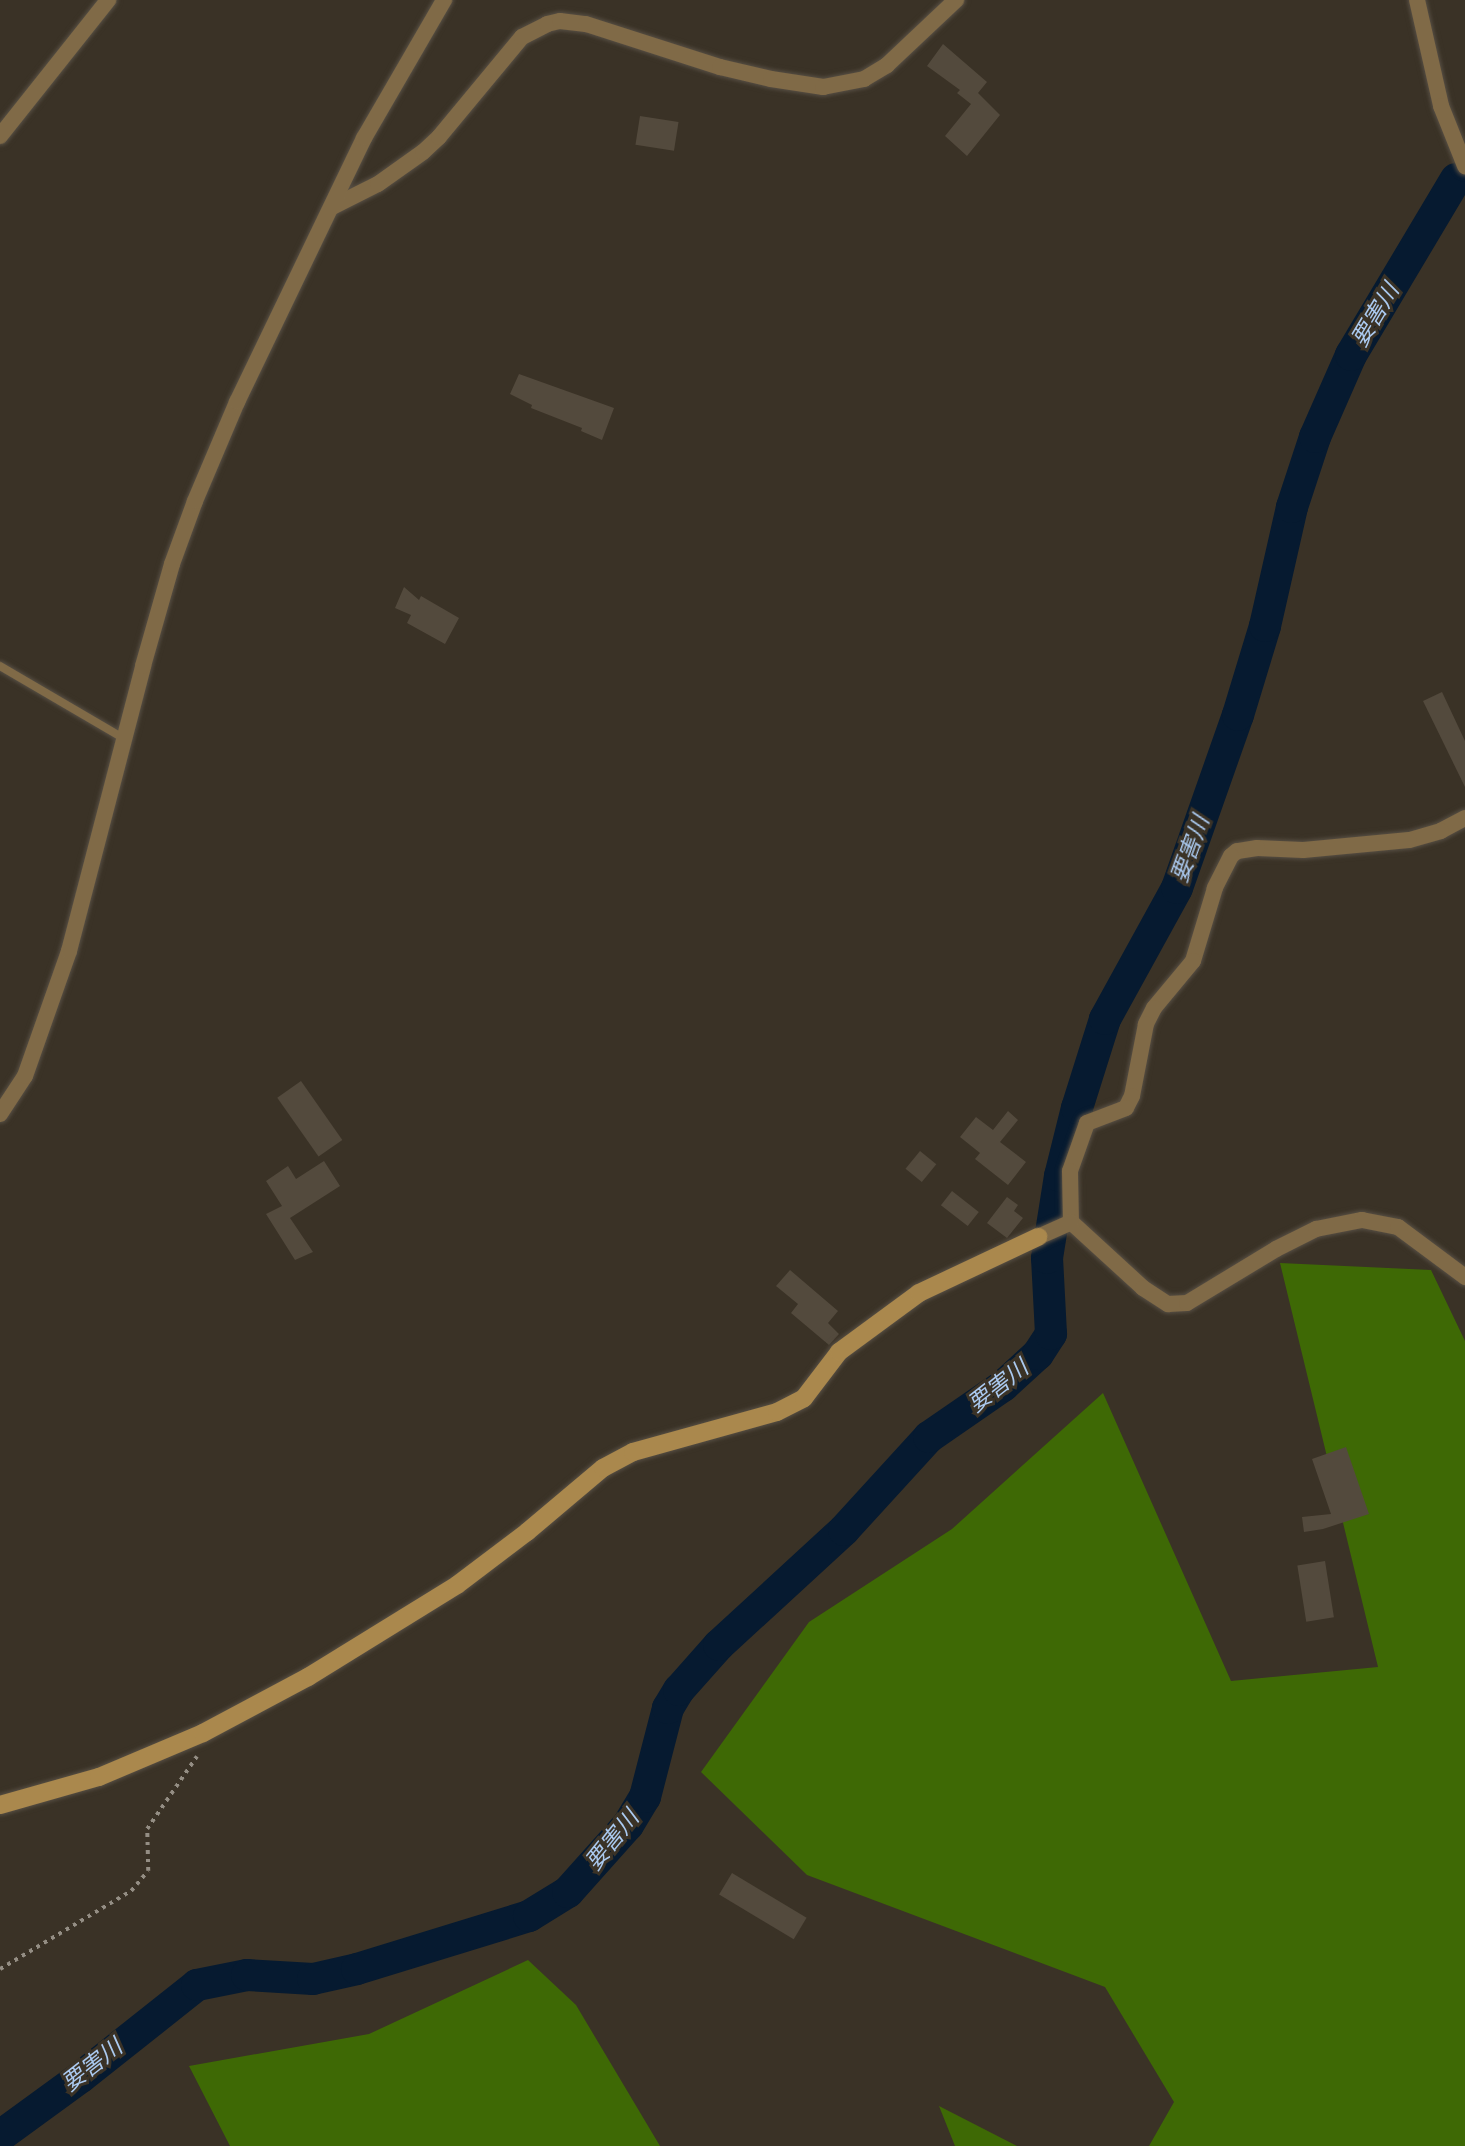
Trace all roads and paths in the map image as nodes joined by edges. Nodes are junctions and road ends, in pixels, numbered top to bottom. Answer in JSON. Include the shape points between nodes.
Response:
{"nodes":[{"id":1,"x":108,"y":0,"type":"edge"},
{"id":2,"x":444,"y":0,"type":"edge"},
{"id":3,"x":956,"y":0,"type":"edge"},
{"id":4,"x":1417,"y":0,"type":"edge"},
{"id":5,"x":0,"y":136,"type":"edge"},
{"id":6,"x":1465,"y":166,"type":"edge"},
{"id":7,"x":332,"y":207,"type":"junction"},
{"id":8,"x":0,"y":666,"type":"edge"},
{"id":9,"x":125,"y":738,"type":"junction"},
{"id":10,"x":1465,"y":818,"type":"edge"},
{"id":11,"x":0,"y":1114,"type":"edge"},
{"id":12,"x":1066,"y":1224,"type":"junction"},
{"id":13,"x":1041,"y":1236,"type":"joint"},
{"id":14,"x":1465,"y":1277,"type":"edge"},
{"id":15,"x":216,"y":1726,"type":"junction"},
{"id":16,"x":0,"y":1805,"type":"edge"},
{"id":17,"x":0,"y":1969,"type":"edge"}],
"edges":[{"from":1,"to":5,"type":"street"},
{"from":2,"to":7,"type":"street","via":[[364,138]]},
{"from":3,"to":7,"type":"street","via":[[887,65],[864,79],[823,87],[720,67],[586,24],[547,24],[522,37],[423,152],[378,184]]},
{"from":4,"to":6,"type":"street","via":[[1441,106]]},
{"from":7,"to":9,"type":"street","via":[[237,402],[195,501],[172,564]]},
{"from":8,"to":9,"type":"lane"},
{"from":9,"to":11,"type":"street","via":[[69,951],[25,1076]]},
{"from":10,"to":12,"type":"street","via":[[1409,840],[1303,850],[1257,848],[1231,856],[1215,888],[1193,961],[1146,1024],[1126,1108],[1087,1123],[1070,1171]]},
{"from":12,"to":13,"type":"street"},
{"from":12,"to":14,"type":"street","via":[[1168,1304],[1187,1303],[1298,1237],[1348,1221],[1398,1227]]},
{"from":13,"to":15,"type":"street","via":[[919,1293],[839,1352],[804,1398],[777,1412],[633,1452],[603,1468],[457,1585],[308,1677]]},
{"from":15,"to":16,"type":"street","via":[[99,1777]]},
{"from":15,"to":17,"type":"path","via":[[148,1829],[148,1871],[131,1891]]}]}
